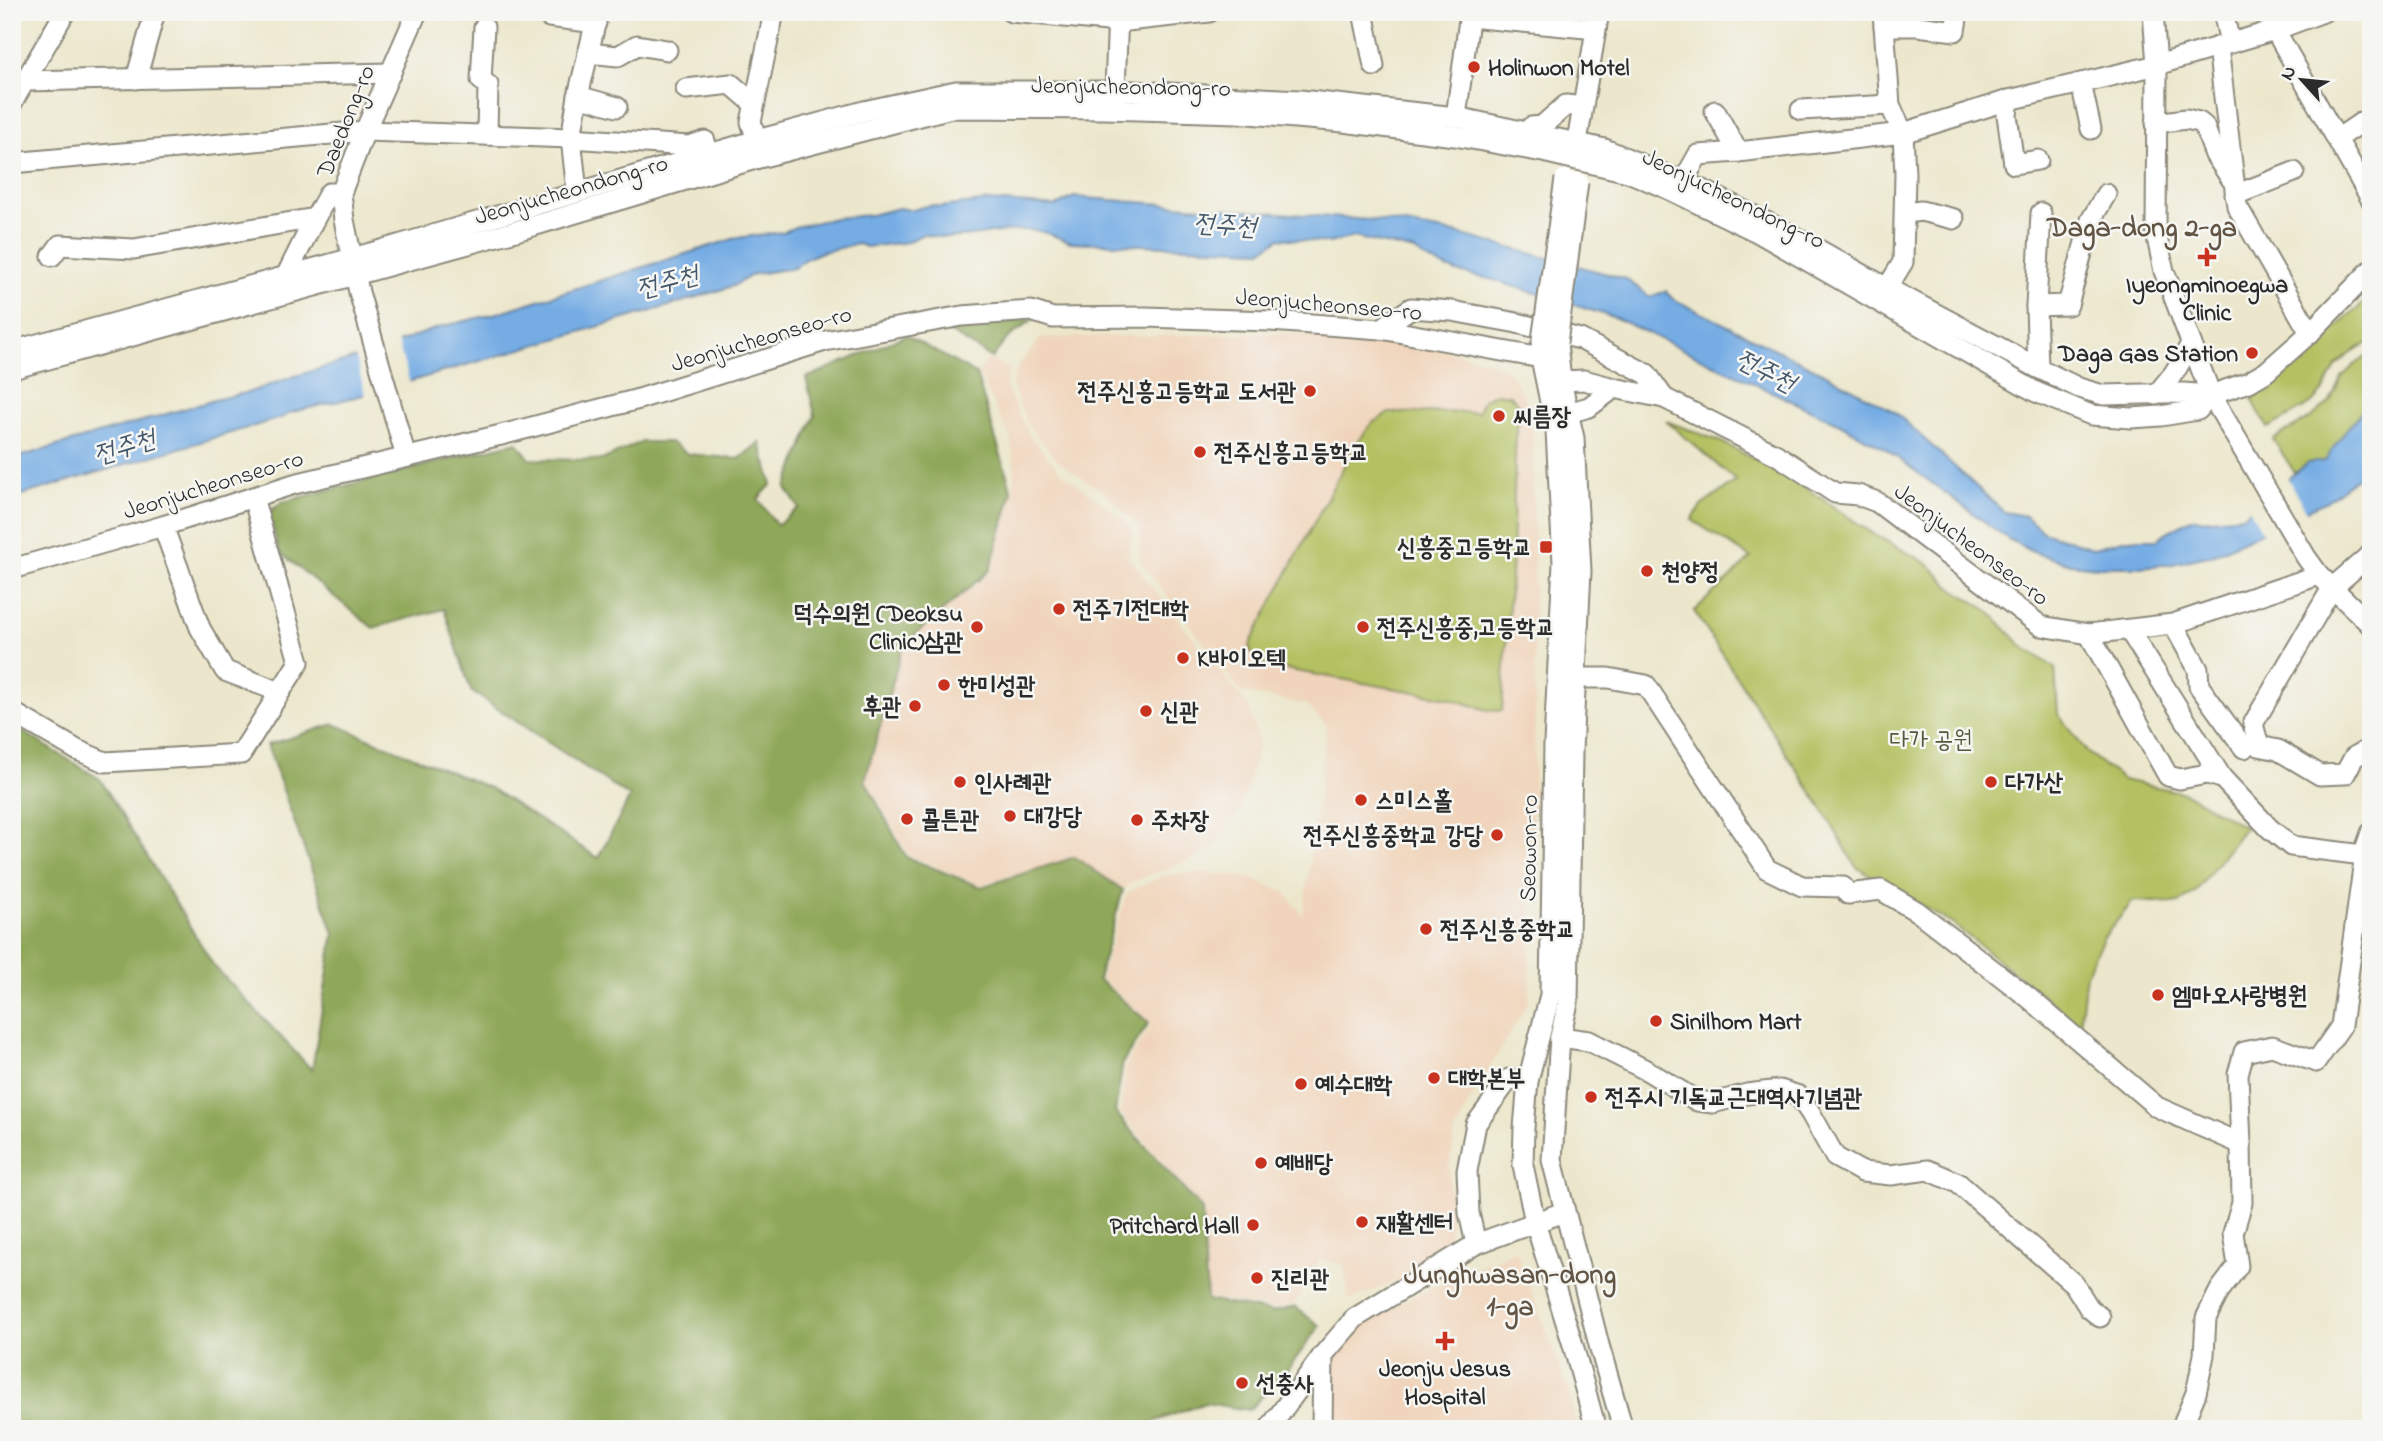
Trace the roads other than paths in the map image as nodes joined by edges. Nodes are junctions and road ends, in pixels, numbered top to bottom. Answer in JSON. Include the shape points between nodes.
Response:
{"nodes":[{"id":1,"x":65,"y":12,"type":"edge"},
{"id":2,"x":155,"y":12,"type":"edge"},
{"id":3,"x":417,"y":12,"type":"edge"},
{"id":4,"x":774,"y":12,"type":"edge"},
{"id":5,"x":1011,"y":12,"type":"edge"},
{"id":6,"x":1209,"y":12,"type":"edge"},
{"id":7,"x":1363,"y":12,"type":"edge"},
{"id":8,"x":1958,"y":12,"type":"edge"},
{"id":9,"x":2153,"y":12,"type":"edge"},
{"id":10,"x":2223,"y":12,"type":"edge"},
{"id":11,"x":2323,"y":12,"type":"edge"},
{"id":12,"x":1470,"y":15,"type":"edge"},
{"id":13,"x":549,"y":17,"type":"dead end"},
{"id":14,"x":597,"y":17,"type":"edge"},
{"id":15,"x":1118,"y":17,"type":"edge"},
{"id":16,"x":1884,"y":19,"type":"edge"},
{"id":17,"x":1597,"y":21,"type":"edge"},
{"id":18,"x":484,"y":27,"type":"dead end"},
{"id":19,"x":2275,"y":30,"type":"junction"},
{"id":20,"x":2224,"y":45,"type":"junction"},
{"id":21,"x":667,"y":50,"type":"dead end"},
{"id":22,"x":588,"y":53,"type":"junction"},
{"id":23,"x":2157,"y":65,"type":"junction"},
{"id":24,"x":1374,"y":66,"type":"dead end"},
{"id":25,"x":391,"y":73,"type":"junction"},
{"id":26,"x":136,"y":79,"type":"junction"},
{"id":27,"x":25,"y":81,"type":"junction"},
{"id":28,"x":2081,"y":83,"type":"junction"},
{"id":29,"x":686,"y":89,"type":"dead end"},
{"id":30,"x":1115,"y":90,"type":"junction"},
{"id":31,"x":578,"y":96,"type":"junction"},
{"id":32,"x":2009,"y":100,"type":"junction"},
{"id":33,"x":12,"y":103,"type":"edge"},
{"id":34,"x":753,"y":103,"type":"junction"},
{"id":35,"x":1890,"y":105,"type":"junction"},
{"id":36,"x":617,"y":107,"type":"dead end"},
{"id":37,"x":1582,"y":107,"type":"junction"},
{"id":38,"x":1801,"y":110,"type":"dead end"},
{"id":39,"x":1715,"y":111,"type":"dead end"},
{"id":40,"x":2371,"y":116,"type":"edge"},
{"id":41,"x":1456,"y":117,"type":"junction"},
{"id":42,"x":2156,"y":123,"type":"junction"},
{"id":43,"x":2091,"y":129,"type":"dead end"},
{"id":44,"x":365,"y":131,"type":"junction"},
{"id":45,"x":1903,"y":133,"type":"junction"},
{"id":46,"x":1530,"y":134,"type":"junction"},
{"id":47,"x":487,"y":135,"type":"junction"},
{"id":48,"x":570,"y":138,"type":"junction"},
{"id":49,"x":2337,"y":139,"type":"junction"},
{"id":50,"x":757,"y":140,"type":"junction"},
{"id":51,"x":705,"y":141,"type":"dead end"},
{"id":52,"x":1738,"y":152,"type":"junction"},
{"id":53,"x":1576,"y":154,"type":"junction"},
{"id":54,"x":2038,"y":160,"type":"dead end"},
{"id":55,"x":12,"y":163,"type":"edge"},
{"id":56,"x":2294,"y":172,"type":"dead end"},
{"id":57,"x":1684,"y":180,"type":"junction"},
{"id":58,"x":2235,"y":189,"type":"junction"},
{"id":59,"x":577,"y":192,"type":"junction"},
{"id":60,"x":341,"y":193,"type":"junction"},
{"id":61,"x":2106,"y":194,"type":"dead end"},
{"id":62,"x":2371,"y":199,"type":"edge"},
{"id":63,"x":1905,"y":212,"type":"junction"},
{"id":64,"x":2041,"y":212,"type":"dead end"},
{"id":65,"x":315,"y":218,"type":"junction"},
{"id":66,"x":1954,"y":219,"type":"dead end"},
{"id":67,"x":52,"y":256,"type":"dead end"},
{"id":68,"x":2371,"y":270,"type":"edge"},
{"id":69,"x":287,"y":274,"type":"junction"},
{"id":70,"x":355,"y":275,"type":"junction"},
{"id":71,"x":1887,"y":288,"type":"junction"},
{"id":72,"x":2036,"y":306,"type":"junction"},
{"id":73,"x":1381,"y":329,"type":"junction"},
{"id":74,"x":2310,"y":333,"type":"junction"},
{"id":75,"x":2191,"y":344,"type":"junction"},
{"id":76,"x":1546,"y":347,"type":"junction"},
{"id":77,"x":12,"y":351,"type":"edge"},
{"id":78,"x":2038,"y":368,"type":"junction"},
{"id":79,"x":12,"y":369,"type":"edge"},
{"id":80,"x":1561,"y":381,"type":"junction"},
{"id":81,"x":1614,"y":388,"type":"junction"},
{"id":82,"x":2156,"y":395,"type":"junction"},
{"id":83,"x":2211,"y":395,"type":"junction"},
{"id":84,"x":1664,"y":398,"type":"junction"},
{"id":85,"x":1569,"y":413,"type":"junction"},
{"id":86,"x":404,"y":448,"type":"junction"},
{"id":87,"x":253,"y":497,"type":"junction"},
{"id":88,"x":163,"y":526,"type":"junction"},
{"id":89,"x":2371,"y":554,"type":"edge"},
{"id":90,"x":12,"y":569,"type":"edge"},
{"id":91,"x":2326,"y":582,"type":"junction"},
{"id":92,"x":2173,"y":624,"type":"junction"},
{"id":93,"x":2371,"y":625,"type":"edge"},
{"id":94,"x":2129,"y":630,"type":"junction"},
{"id":95,"x":2089,"y":634,"type":"junction"},
{"id":96,"x":1566,"y":678,"type":"junction"},
{"id":97,"x":280,"y":692,"type":"junction"},
{"id":98,"x":12,"y":712,"type":"edge"},
{"id":99,"x":2244,"y":748,"type":"dead end"},
{"id":100,"x":2371,"y":748,"type":"edge"},
{"id":101,"x":2222,"y":778,"type":"junction"},
{"id":102,"x":2371,"y":833,"type":"edge"},
{"id":103,"x":2368,"y":856,"type":"edge"},
{"id":104,"x":1560,"y":1037,"type":"junction"},
{"id":105,"x":1528,"y":1081,"type":"junction"},
{"id":106,"x":2241,"y":1144,"type":"junction"},
{"id":107,"x":1564,"y":1212,"type":"junction"},
{"id":108,"x":1535,"y":1222,"type":"junction"},
{"id":109,"x":1476,"y":1244,"type":"junction"},
{"id":110,"x":2101,"y":1317,"type":"dead end"},
{"id":111,"x":1323,"y":1355,"type":"junction"},
{"id":112,"x":1269,"y":1429,"type":"edge"},
{"id":113,"x":1322,"y":1429,"type":"edge"},
{"id":114,"x":1596,"y":1429,"type":"edge"},
{"id":115,"x":1623,"y":1429,"type":"edge"},
{"id":116,"x":2181,"y":1429,"type":"edge"}],
"edges":[{"from":1,"to":27,"type":"street"},
{"from":2,"to":26,"type":"street"},
{"from":3,"to":25,"type":"street","name":"Daedong-ro"},
{"from":4,"to":34,"type":"street"},
{"from":5,"to":15,"type":"street"},
{"from":6,"to":15,"type":"street"},
{"from":7,"to":24,"type":"street"},
{"from":8,"to":16,"type":"street","via":[[1955,31]]},
{"from":9,"to":23,"type":"street"},
{"from":10,"to":20,"type":"street"},
{"from":11,"to":19,"type":"street"},
{"from":12,"to":17,"type":"street"},
{"from":12,"to":41,"type":"street"},
{"from":13,"to":14,"type":"street"},
{"from":14,"to":22,"type":"street"},
{"from":15,"to":30,"type":"street"},
{"from":16,"to":35,"type":"street"},
{"from":17,"to":37,"type":"street"},
{"from":18,"to":47,"type":"street","via":[[481,80],[488,85]]},
{"from":19,"to":20,"type":"street"},
{"from":19,"to":49,"type":"street"},
{"from":20,"to":23,"type":"street"},
{"from":20,"to":58,"type":"street"},
{"from":21,"to":22,"type":"street","via":[[637,44],[618,56]]},
{"from":22,"to":31,"type":"street"},
{"from":23,"to":28,"type":"street"},
{"from":23,"to":42,"type":"street"},
{"from":25,"to":26,"type":"street"},
{"from":25,"to":44,"type":"street","name":"Daedong-ro"},
{"from":26,"to":27,"type":"street"},
{"from":27,"to":33,"type":"street"},
{"from":28,"to":32,"type":"street"},
{"from":28,"to":43,"type":"street"},
{"from":29,"to":34,"type":"street","via":[[731,84]]},
{"from":30,"to":41,"type":"street","name":"Jeonjucheondong-ro","via":[[1300,100]]},
{"from":30,"to":50,"type":"street","name":"Jeonjucheondong-ro","via":[[956,91]]},
{"from":31,"to":36,"type":"street"},
{"from":31,"to":48,"type":"street"},
{"from":32,"to":45,"type":"street"},
{"from":32,"to":54,"type":"street","via":[[2014,164]]},
{"from":34,"to":50,"type":"street","via":[[751,122]]},
{"from":35,"to":38,"type":"street"},
{"from":35,"to":45,"type":"street"},
{"from":37,"to":46,"type":"street","via":[[1566,104],[1542,126],[1531,127]]},
{"from":37,"to":53,"type":"street"},
{"from":39,"to":52,"type":"street"},
{"from":40,"to":49,"type":"street"},
{"from":41,"to":46,"type":"street","name":"Jeonjucheondong-ro"},
{"from":42,"to":58,"type":"street","via":[[2186,119],[2204,126]]},
{"from":42,"to":75,"type":"street","via":[[2156,233],[2164,271]]},
{"from":44,"to":47,"type":"street"},
{"from":44,"to":55,"type":"street"},
{"from":44,"to":60,"type":"street","name":"Daedong-ro"},
{"from":45,"to":52,"type":"street"},
{"from":45,"to":63,"type":"street"},
{"from":46,"to":53,"type":"street","name":"Jeonjucheondong-ro"},
{"from":47,"to":48,"type":"street"},
{"from":48,"to":51,"type":"street","via":[[689,146]]},
{"from":48,"to":59,"type":"street"},
{"from":49,"to":62,"type":"street"},
{"from":50,"to":59,"type":"street","name":"Jeonjucheondong-ro"},
{"from":52,"to":57,"type":"street","via":[[1698,155]]},
{"from":53,"to":57,"type":"street","name":"Jeonjucheondong-ro","via":[[1627,156]]},
{"from":53,"to":70,"type":"street","name":"Jeonjucheondong-ro","via":[[1343,122],[1237,113],[951,108]]},
{"from":53,"to":76,"type":"street","bridge":true},
{"from":53,"to":83,"type":"street","name":"Jeonjucheondong-ro","via":[[1668,189],[1759,233],[2036,391],[2091,415],[2131,418],[2198,410]]},
{"from":56,"to":58,"type":"street"},
{"from":57,"to":71,"type":"street","name":"Jeonjucheondong-ro"},
{"from":58,"to":74,"type":"street","via":[[2237,206]]},
{"from":59,"to":70,"type":"street","name":"Jeonjucheondong-ro"},
{"from":60,"to":65,"type":"street","via":[[329,193]]},
{"from":60,"to":70,"type":"street","name":"Daedong-ro"},
{"from":61,"to":72,"type":"street","via":[[2091,220],[2068,305]]},
{"from":63,"to":66,"type":"street"},
{"from":63,"to":71,"type":"street","via":[[1903,262]]},
{"from":64,"to":72,"type":"street"},
{"from":65,"to":67,"type":"street","via":[[134,249],[60,245]]},
{"from":65,"to":69,"type":"street"},
{"from":68,"to":74,"type":"street","name":"Jeonjucheondong-ro"},
{"from":69,"to":70,"type":"street","name":"Jeonjucheondong-ro"},
{"from":69,"to":77,"type":"street","name":"Jeonjucheondong-ro"},
{"from":70,"to":79,"type":"street","name":"Jeonjucheondong-ro"},
{"from":70,"to":86,"type":"street","name":"Daedong-ro"},
{"from":71,"to":78,"type":"street","name":"Jeonjucheondong-ro"},
{"from":72,"to":78,"type":"street"},
{"from":73,"to":76,"type":"street","name":"Jeonjucheonseo-ro"},
{"from":73,"to":84,"type":"street","via":[[1411,308],[1517,323],[1580,339],[1647,374]]},
{"from":73,"to":86,"type":"street","name":"Jeonjucheonseo-ro","via":[[1256,320],[1053,318],[1031,311],[962,316],[825,341],[639,399],[501,435]]},
{"from":74,"to":83,"type":"street","name":"Jeonjucheondong-ro","via":[[2266,372]]},
{"from":75,"to":82,"type":"street"},
{"from":75,"to":83,"type":"street"},
{"from":76,"to":80,"type":"street","name":"Seowon-ro"},
{"from":76,"to":96,"type":"street","name":"Seowon-ro","via":[[1556,431]]},
{"from":78,"to":82,"type":"street","name":"Jeonjucheondong-ro","via":[[2103,395]]},
{"from":80,"to":81,"type":"street","name":"Jeonjucheonseo-ro","via":[[1584,380]]},
{"from":80,"to":85,"type":"street","name":"Seowon-ro"},
{"from":81,"to":84,"type":"street","name":"Jeonjucheonseo-ro"},
{"from":81,"to":85,"type":"street","via":[[1589,407]]},
{"from":82,"to":83,"type":"street","name":"Jeonjucheondong-ro"},
{"from":83,"to":91,"type":"street","via":[[2306,557]]},
{"from":84,"to":95,"type":"street","name":"Jeonjucheonseo-ro","via":[[1777,455],[1835,493],[1877,502],[2041,626]]},
{"from":85,"to":96,"type":"street","name":"Seowon-ro","via":[[1581,571]]},
{"from":86,"to":87,"type":"street","name":"Jeonjucheonseo-ro"},
{"from":87,"to":88,"type":"street","name":"Jeonjucheonseo-ro"},
{"from":87,"to":97,"type":"street","via":[[299,662]]},
{"from":88,"to":90,"type":"street","name":"Jeonjucheonseo-ro"},
{"from":88,"to":97,"type":"street","via":[[200,628],[225,671]]},
{"from":89,"to":91,"type":"street","name":"Jeonjucheonseo-ro"},
{"from":91,"to":92,"type":"street","name":"Jeonjucheonseo-ro"},
{"from":91,"to":93,"type":"street"},
{"from":91,"to":100,"type":"street","via":[[2253,724],[2259,746],[2278,750],[2320,775],[2345,775],[2354,757]]},
{"from":92,"to":94,"type":"street","name":"Jeonjucheonseo-ro"},
{"from":92,"to":99,"type":"street","via":[[2198,669],[2199,686]]},
{"from":94,"to":95,"type":"street","name":"Jeonjucheonseo-ro"},
{"from":94,"to":101,"type":"street"},
{"from":95,"to":101,"type":"street","via":[[2168,776]]},
{"from":96,"to":104,"type":"street","name":"Seowon-ro","via":[[1568,1003]]},
{"from":96,"to":105,"type":"street","name":"Seowon-ro","via":[[1550,995]]},
{"from":96,"to":106,"type":"street","via":[[1608,678],[1646,685],[1767,869],[1802,886],[1843,887],[1849,894],[1881,890],[1918,912],[2029,998],[2157,1107]]},
{"from":97,"to":98,"type":"street","via":[[241,754],[105,762]]},
{"from":101,"to":103,"type":"street","via":[[2291,846]]},
{"from":102,"to":103,"type":"street"},
{"from":103,"to":106,"type":"street","via":[[2341,1026],[2316,1062],[2272,1046],[2244,1052],[2238,1074]]},
{"from":104,"to":107,"type":"street","name":"Seowon-ro","via":[[1552,1160]]},
{"from":104,"to":110,"type":"street","via":[[1588,1041],[1697,1101],[1713,1103],[1780,1090],[1799,1096],[1835,1157],[1862,1172],[1891,1175],[1928,1170],[1958,1183],[2074,1284],[2089,1308]]},
{"from":105,"to":108,"type":"street","name":"Seowon-ro","via":[[1523,1166]]},
{"from":105,"to":109,"type":"street","via":[[1509,1079],[1476,1124],[1467,1171]]},
{"from":106,"to":116,"type":"street","via":[[2242,1203],[2233,1233],[2238,1266],[2206,1318],[2196,1393]]},
{"from":107,"to":108,"type":"street"},
{"from":107,"to":115,"type":"street","name":"Seowon-ro"},
{"from":108,"to":109,"type":"street"},
{"from":108,"to":114,"type":"street","name":"Seowon-ro"},
{"from":109,"to":111,"type":"street","via":[[1354,1318]]},
{"from":111,"to":112,"type":"street"},
{"from":111,"to":113,"type":"street"}]}
